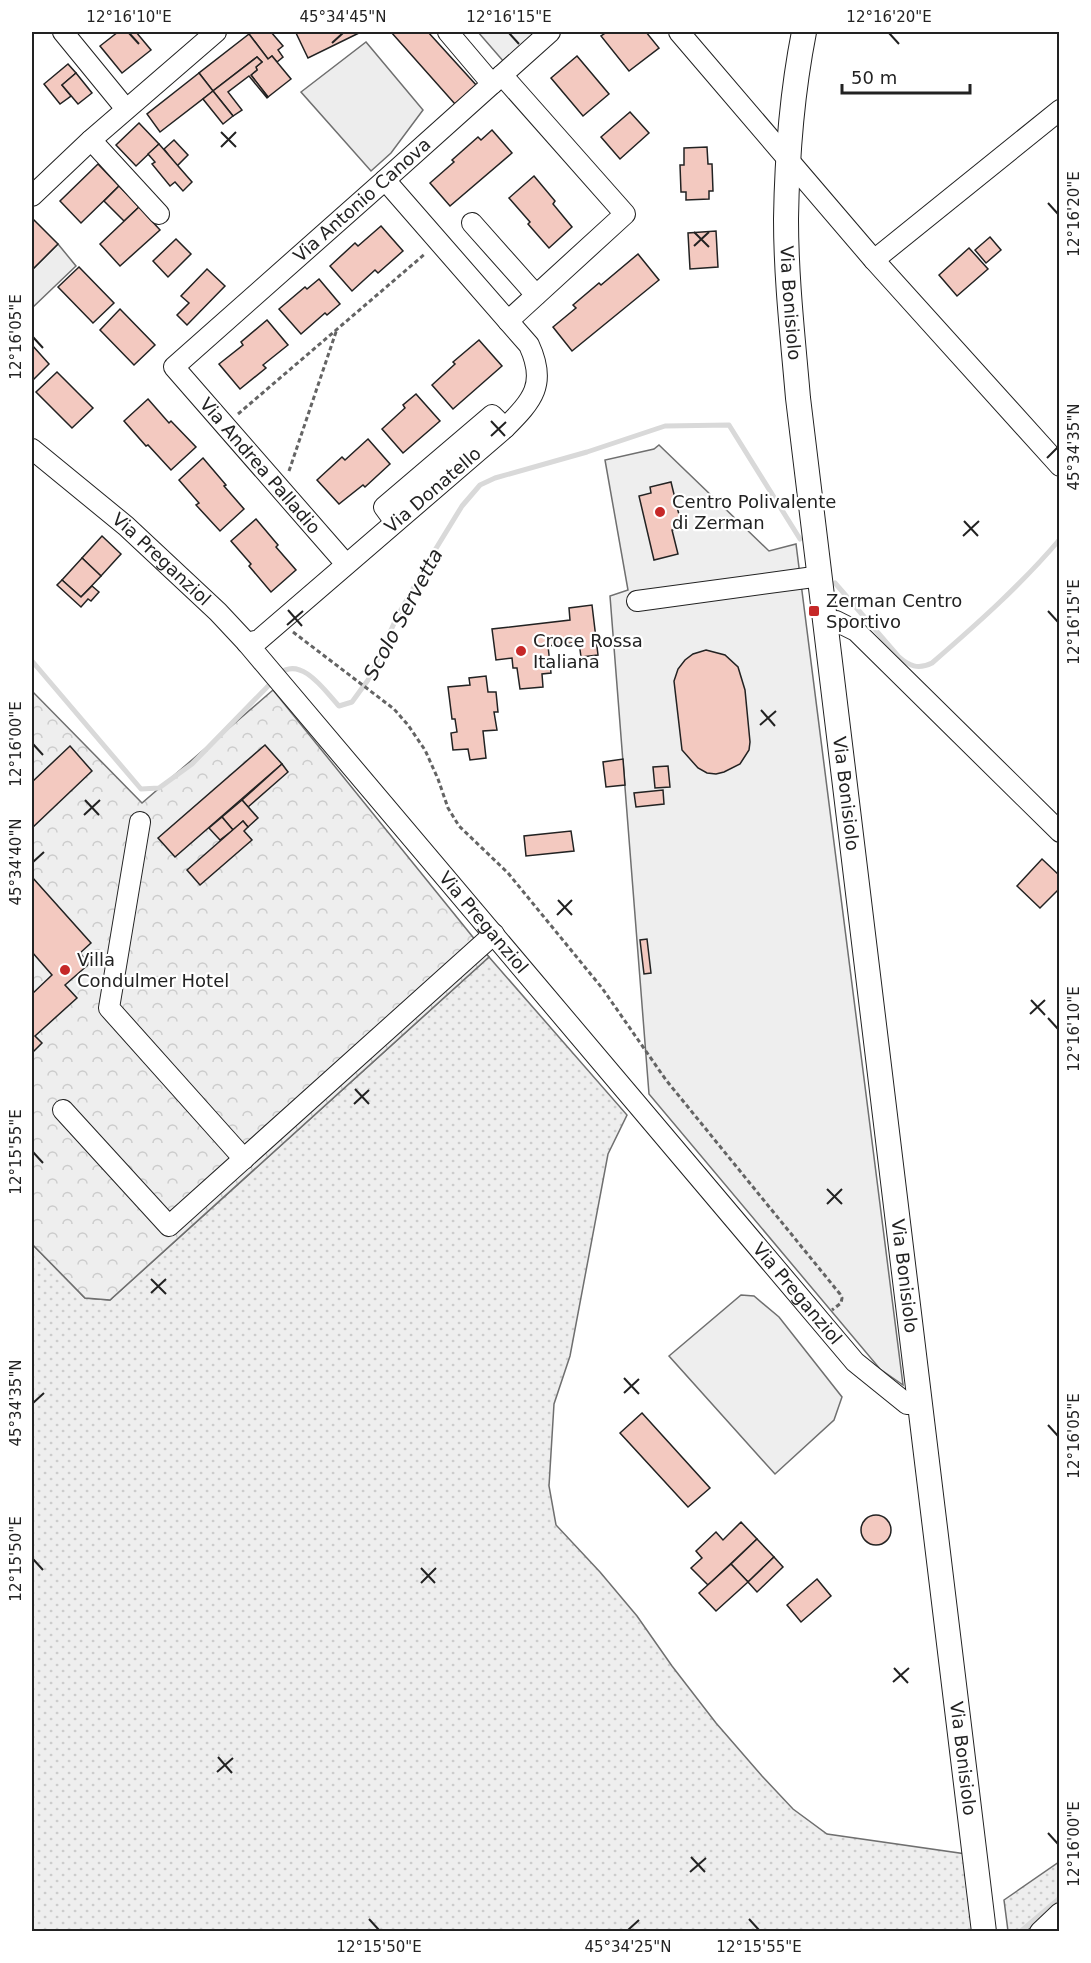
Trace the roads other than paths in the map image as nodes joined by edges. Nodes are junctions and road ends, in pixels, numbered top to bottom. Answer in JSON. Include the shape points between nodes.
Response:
{"nodes":[{"id":1,"x":63,"y":32,"type":"edge"},
{"id":2,"x":216,"y":32,"type":"edge"},
{"id":3,"x":448,"y":32,"type":"edge"},
{"id":4,"x":550,"y":32,"type":"edge"},
{"id":5,"x":679,"y":32,"type":"edge"},
{"id":6,"x":804,"y":32,"type":"edge"},
{"id":7,"x":497,"y":79,"type":"junction"},
{"id":8,"x":126,"y":109,"type":"junction"},
{"id":9,"x":1059,"y":110,"type":"edge"},
{"id":10,"x":91,"y":140,"type":"junction"},
{"id":11,"x":788,"y":161,"type":"junction"},
{"id":12,"x":385,"y":180,"type":"junction"},
{"id":13,"x":32,"y":196,"type":"edge"},
{"id":14,"x":159,"y":214,"type":"dead end"},
{"id":15,"x":471,"y":223,"type":"dead end"},
{"id":16,"x":874,"y":260,"type":"junction"},
{"id":17,"x":536,"y":296,"type":"junction"},
{"id":18,"x":508,"y":321,"type":"junction"},
{"id":19,"x":174,"y":367,"type":"joint"},
{"id":20,"x":32,"y":449,"type":"edge"},
{"id":21,"x":1059,"y":466,"type":"edge"},
{"id":22,"x":346,"y":564,"type":"junction"},
{"id":23,"x":821,"y":576,"type":"junction"},
{"id":24,"x":637,"y":601,"type":"dead end"},
{"id":25,"x":826,"y":622,"type":"junction"},
{"id":26,"x":254,"y":645,"type":"junction"},
{"id":27,"x":140,"y":822,"type":"dead end"},
{"id":28,"x":1059,"y":832,"type":"edge"},
{"id":29,"x":494,"y":934,"type":"junction"},
{"id":30,"x":63,"y":1110,"type":"dead end"},
{"id":31,"x":244,"y":1159,"type":"junction"},
{"id":32,"x":921,"y":1402,"type":"junction"},
{"id":33,"x":1059,"y":1913,"type":"edge"},
{"id":34,"x":984,"y":1932,"type":"edge"},
{"id":35,"x":1040,"y":1932,"type":"edge"}],
"edges":[{"from":1,"to":8,"type":"street"},
{"from":2,"to":8,"type":"street"},
{"from":3,"to":7,"type":"street"},
{"from":4,"to":7,"type":"street","name":"Via Antonio Canova"},
{"from":5,"to":11,"type":"street"},
{"from":6,"to":11,"type":"main road","name":"Via Bonisiolo"},
{"from":7,"to":12,"type":"street","name":"Via Antonio Canova"},
{"from":7,"to":17,"type":"street","via":[[625,214]]},
{"from":8,"to":10,"type":"street"},
{"from":9,"to":16,"type":"street"},
{"from":10,"to":13,"type":"street"},
{"from":10,"to":14,"type":"street"},
{"from":11,"to":16,"type":"street"},
{"from":11,"to":23,"type":"main road","name":"Via Bonisiolo","via":[[789,297]]},
{"from":12,"to":18,"type":"street","name":"Via Donatello"},
{"from":12,"to":19,"type":"street","name":"Via Antonio Canova"},
{"from":15,"to":17,"type":"street"},
{"from":16,"to":21,"type":"street"},
{"from":17,"to":18,"type":"street"},
{"from":18,"to":22,"type":"street","name":"Via Donatello","via":[[529,345],[536,360],[535,392],[527,406]]},
{"from":19,"to":22,"type":"street","name":"Via Andrea Palladio"},
{"from":20,"to":26,"type":"street","name":"Via Preganziol","via":[[126,526]]},
{"from":22,"to":26,"type":"street","name":"Via Donatello"},
{"from":23,"to":24,"type":"street"},
{"from":23,"to":25,"type":"main road","name":"Via Bonisiolo"},
{"from":25,"to":28,"type":"street","via":[[836,621],[856,631]]},
{"from":25,"to":32,"type":"main road","name":"Via Bonisiolo"},
{"from":26,"to":29,"type":"street","name":"Via Preganziol"},
{"from":27,"to":31,"type":"street","via":[[108,1008]]},
{"from":29,"to":31,"type":"street"},
{"from":29,"to":32,"type":"street","name":"Via Preganziol","via":[[855,1362],[907,1404]]},
{"from":30,"to":31,"type":"street","via":[[169,1226]]},
{"from":32,"to":34,"type":"main road","name":"Via Bonisiolo"},
{"from":33,"to":35,"type":"street"}]}
